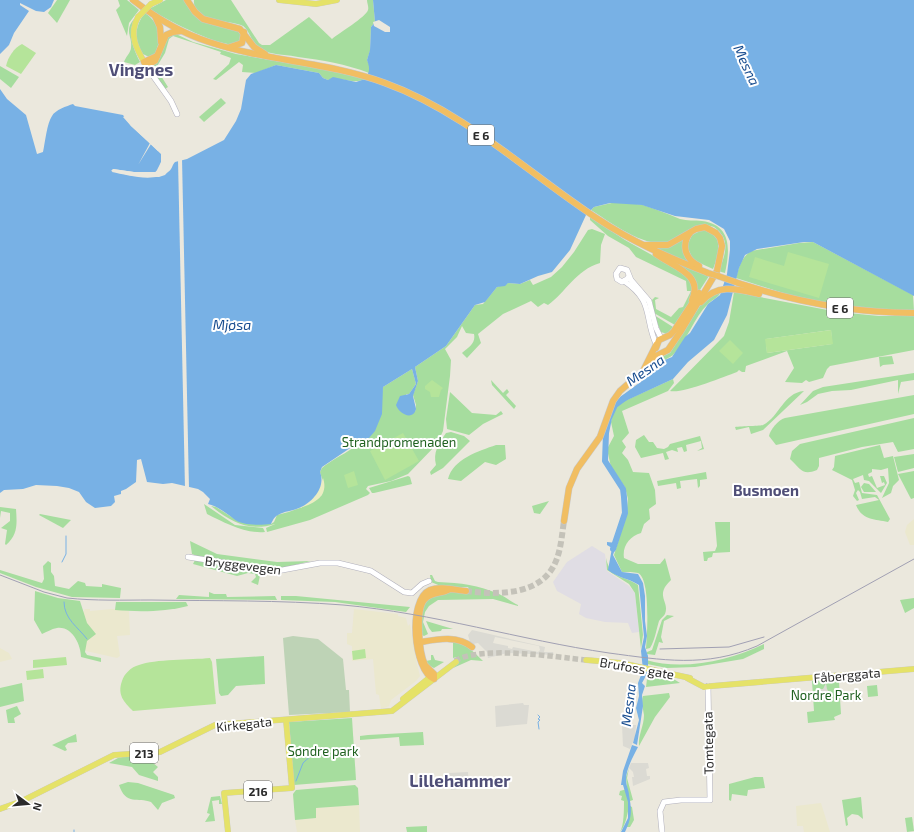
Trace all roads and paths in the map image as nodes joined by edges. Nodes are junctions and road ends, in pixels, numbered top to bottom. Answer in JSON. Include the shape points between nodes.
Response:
{"nodes":[{"id":1,"x":133,"y":0,"type":"edge"},
{"id":2,"x":187,"y":0,"type":"edge"},
{"id":3,"x":192,"y":0,"type":"edge"},
{"id":4,"x":279,"y":0,"type":"edge"},
{"id":5,"x":336,"y":0,"type":"edge"},
{"id":6,"x":155,"y":1,"type":"edge"},
{"id":7,"x":192,"y":7,"type":"junction"},
{"id":8,"x":154,"y":16,"type":"junction"},
{"id":9,"x":182,"y":31,"type":"junction"},
{"id":10,"x":244,"y":32,"type":"junction"},
{"id":11,"x":161,"y":45,"type":"junction"},
{"id":12,"x":228,"y":48,"type":"junction"},
{"id":13,"x":268,"y":56,"type":"junction"},
{"id":14,"x":145,"y":64,"type":"junction"},
{"id":15,"x":177,"y":114,"type":"dead end"},
{"id":16,"x":692,"y":231,"type":"junction"},
{"id":17,"x":642,"y":245,"type":"junction"},
{"id":18,"x":650,"y":248,"type":"junction"},
{"id":19,"x":720,"y":259,"type":"junction"},
{"id":20,"x":704,"y":271,"type":"junction"},
{"id":21,"x":629,"y":276,"type":"junction"},
{"id":22,"x":624,"y":281,"type":"junction"},
{"id":23,"x":739,"y":287,"type":"junction"},
{"id":24,"x":696,"y":307,"type":"junction"},
{"id":25,"x":688,"y":309,"type":"junction"},
{"id":26,"x":914,"y":313,"type":"edge"},
{"id":27,"x":662,"y":338,"type":"junction"},
{"id":28,"x":656,"y":344,"type":"junction"},
{"id":29,"x":670,"y":345,"type":"junction"},
{"id":30,"x":664,"y":352,"type":"junction"},
{"id":31,"x":648,"y":363,"type":"junction"},
{"id":32,"x":564,"y":521,"type":"tunnel mouth"},
{"id":33,"x":188,"y":557,"type":"dead end"},
{"id":34,"x":429,"y":581,"type":"dead end"},
{"id":35,"x":466,"y":591,"type":"tunnel mouth"},
{"id":36,"x":420,"y":640,"type":"junction"},
{"id":37,"x":472,"y":647,"type":"dead end"},
{"id":38,"x":586,"y":660,"type":"tunnel mouth"},
{"id":39,"x":914,"y":669,"type":"edge"},
{"id":40,"x":432,"y":677,"type":"junction"},
{"id":41,"x":687,"y":678,"type":"joint"},
{"id":42,"x":708,"y":686,"type":"junction"},
{"id":43,"x":286,"y":720,"type":"junction"},
{"id":44,"x":1,"y":808,"type":"edge"},
{"id":45,"x":228,"y":832,"type":"edge"},
{"id":46,"x":662,"y":832,"type":"edge"}],
"edges":[{"from":1,"to":8,"type":"highway","number":"E 6"},
{"from":2,"to":7,"type":"highway"},
{"from":3,"to":7,"type":"highway"},
{"from":4,"to":5,"type":"main road","via":[[316,4]]},
{"from":6,"to":14,"type":"main road","bridge":true,"via":[[138,17],[134,28],[138,52]]},
{"from":7,"to":10,"type":"highway","via":[[206,20],[237,27]]},
{"from":8,"to":9,"type":"highway","number":"E 6"},
{"from":8,"to":11,"type":"highway","via":[[161,30]]},
{"from":9,"to":11,"type":"highway","via":[[168,34]]},
{"from":9,"to":12,"type":"highway","number":"E 6"},
{"from":10,"to":12,"type":"highway","via":[[242,43]]},
{"from":10,"to":13,"type":"highway","via":[[254,46]]},
{"from":11,"to":14,"type":"highway","via":[[153,63]]},
{"from":12,"to":13,"type":"highway","number":"E 6"},
{"from":13,"to":17,"type":"highway","number":"E 6","via":[[360,74],[402,90],[446,112],[592,215]]},
{"from":14,"to":15,"type":"street"},
{"from":16,"to":17,"type":"highway","number":"E 6","via":[[668,245]]},
{"from":16,"to":19,"type":"highway","number":"E 6","via":[[705,227],[716,232],[722,246]]},
{"from":16,"to":20,"type":"highway","number":"E 6","via":[[685,242],[685,251]]},
{"from":17,"to":18,"type":"highway","number":"E 6"},
{"from":18,"to":20,"type":"highway","number":"E 6"},
{"from":18,"to":25,"type":"highway","number":"E 6","via":[[692,278],[695,290]]},
{"from":19,"to":24,"type":"highway","number":"E 6","via":[[717,271]]},
{"from":19,"to":25,"type":"highway","number":"E 6"},
{"from":20,"to":23,"type":"highway","number":"E 6","bridge":true},
{"from":21,"to":22,"type":"street"},
{"from":21,"to":22,"type":"street","via":[[626,269],[617,271],[617,279]]},
{"from":21,"to":27,"type":"street","via":[[649,302],[656,328]]},
{"from":22,"to":28,"type":"street","via":[[646,302]]},
{"from":23,"to":24,"type":"highway","number":"E 6","via":[[716,290]]},
{"from":23,"to":26,"type":"highway","number":"E 6","via":[[855,310]]},
{"from":24,"to":29,"type":"highway","number":"E 6"},
{"from":25,"to":27,"type":"highway","number":"E 6","via":[[673,332]]},
{"from":27,"to":28,"type":"highway","number":"E 6"},
{"from":27,"to":29,"type":"highway","via":[[668,340]]},
{"from":28,"to":30,"type":"highway","via":[[658,350]]},
{"from":28,"to":31,"type":"highway","number":"E 6"},
{"from":29,"to":30,"type":"highway","number":"E 6"},
{"from":30,"to":31,"type":"highway","number":"E 6"},
{"from":31,"to":32,"type":"highway","number":"E 6","via":[[617,395],[611,405],[600,437],[574,475]]},
{"from":33,"to":34,"type":"street","name":"Bryggevegen","via":[[277,571],[320,563],[338,563],[371,571],[408,593]]},
{"from":35,"to":36,"type":"highway","via":[[441,588],[430,590],[419,600],[415,623]]},
{"from":36,"to":37,"type":"highway","via":[[461,640]]},
{"from":36,"to":40,"type":"highway","via":[[421,661]]},
{"from":38,"to":41,"type":"main road","name":"Brufoss gate","via":[[633,666]]},
{"from":39,"to":42,"type":"main road","name":"Fåberggata"},
{"from":40,"to":40,"type":"main road","number":"213","via":[[455,661],[448,665]]},
{"from":40,"to":43,"type":"main road","name":"Kirkegata","number":"213","via":[[390,712]]},
{"from":41,"to":42,"type":"main road","name":"Fåberggata"},
{"from":42,"to":46,"type":"street","name":"Tomtegata","via":[[710,800],[664,802],[660,811]]},
{"from":43,"to":44,"type":"main road","name":"Kirkegata","number":"213","via":[[215,725],[160,752],[114,755],[22,801]]},
{"from":43,"to":45,"type":"main road","number":"216","via":[[292,788],[224,793]]}]}
